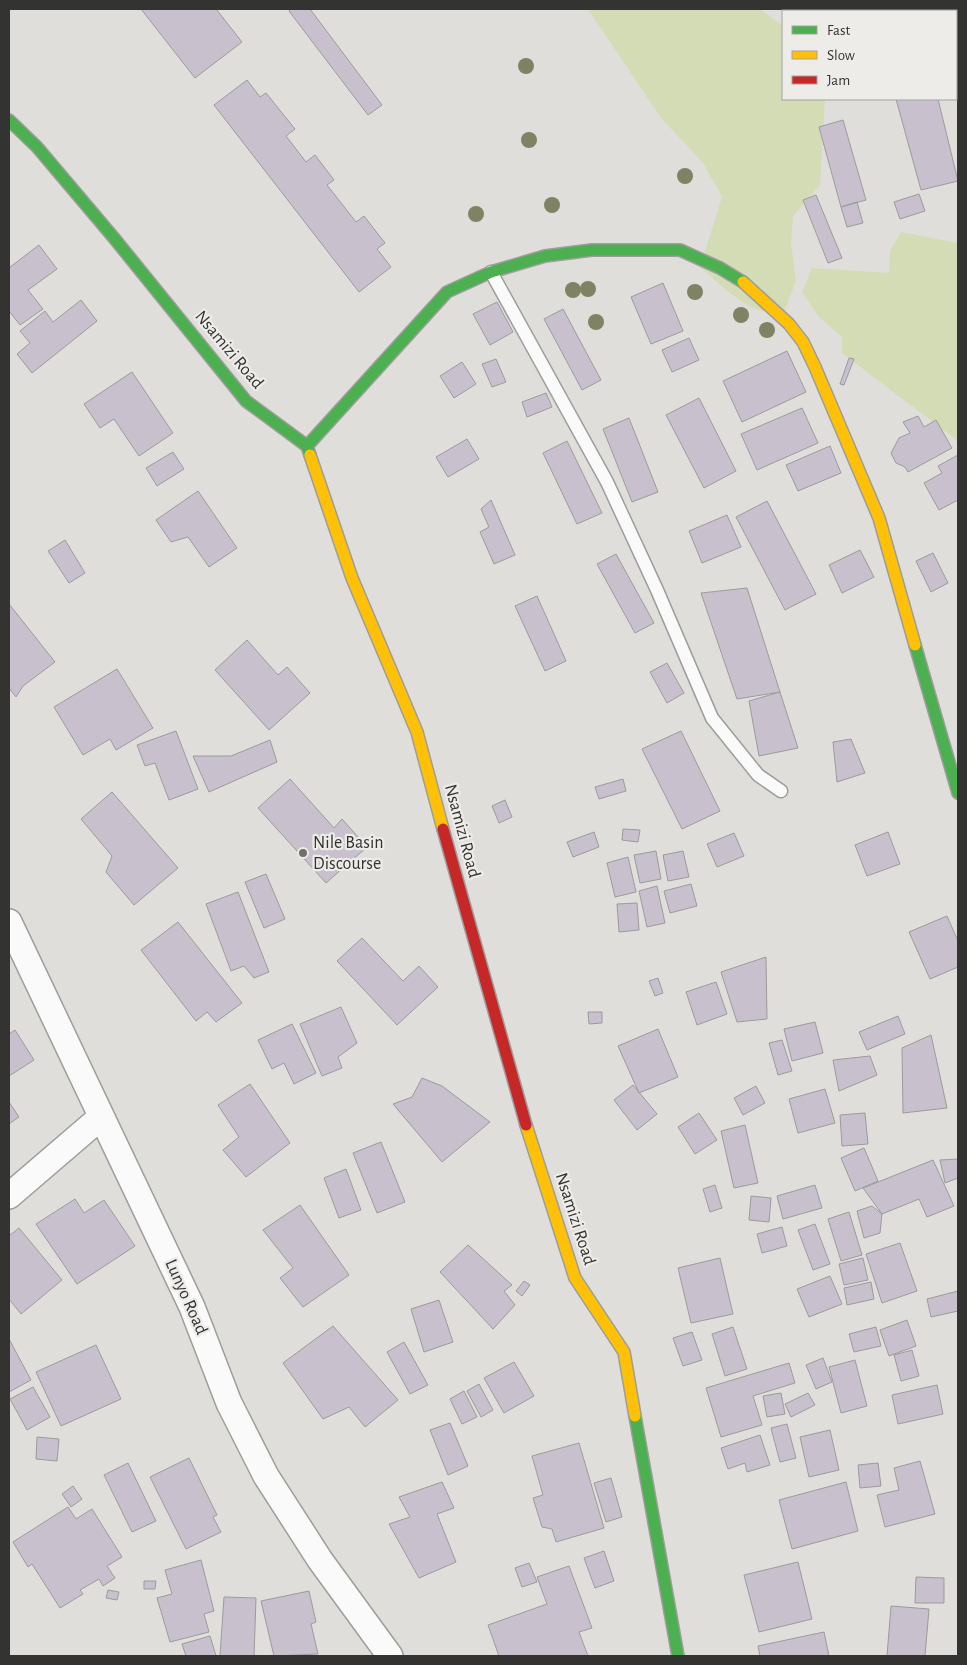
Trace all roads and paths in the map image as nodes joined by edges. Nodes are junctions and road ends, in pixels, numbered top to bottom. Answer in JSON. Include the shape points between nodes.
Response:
{"nodes":[{"id":1,"x":9,"y":120,"type":"edge"},
{"id":2,"x":491,"y":272,"type":"junction"},
{"id":3,"x":307,"y":446,"type":"junction"},
{"id":4,"x":781,"y":791,"type":"dead end"},
{"id":5,"x":958,"y":793,"type":"edge"},
{"id":6,"x":9,"y":922,"type":"edge"},
{"id":7,"x":101,"y":1117,"type":"junction"},
{"id":8,"x":9,"y":1196,"type":"edge"},
{"id":9,"x":390,"y":1656,"type":"edge"},
{"id":10,"x":678,"y":1656,"type":"edge"}],
"edges":[{"from":1,"to":3,"type":"street","name":"Nsamizi Road","via":[[37,147],[114,238],[246,401]]},
{"from":2,"to":3,"type":"street","via":[[447,292]]},
{"from":2,"to":4,"type":"lane","via":[[607,482],[712,718],[758,776]]},
{"from":2,"to":5,"type":"street","via":[[545,256],[592,250],[680,250],[748,285],[789,324],[803,342],[880,518]]},
{"from":3,"to":10,"type":"street","name":"Nsamizi Road","via":[[352,578],[417,732],[513,1085],[576,1278],[624,1352]]},
{"from":6,"to":7,"type":"street","name":"Lunyo Road"},
{"from":7,"to":8,"type":"street"},
{"from":7,"to":9,"type":"street","name":"Lunyo Road","via":[[192,1307],[229,1403],[266,1476],[320,1560]]}]}
